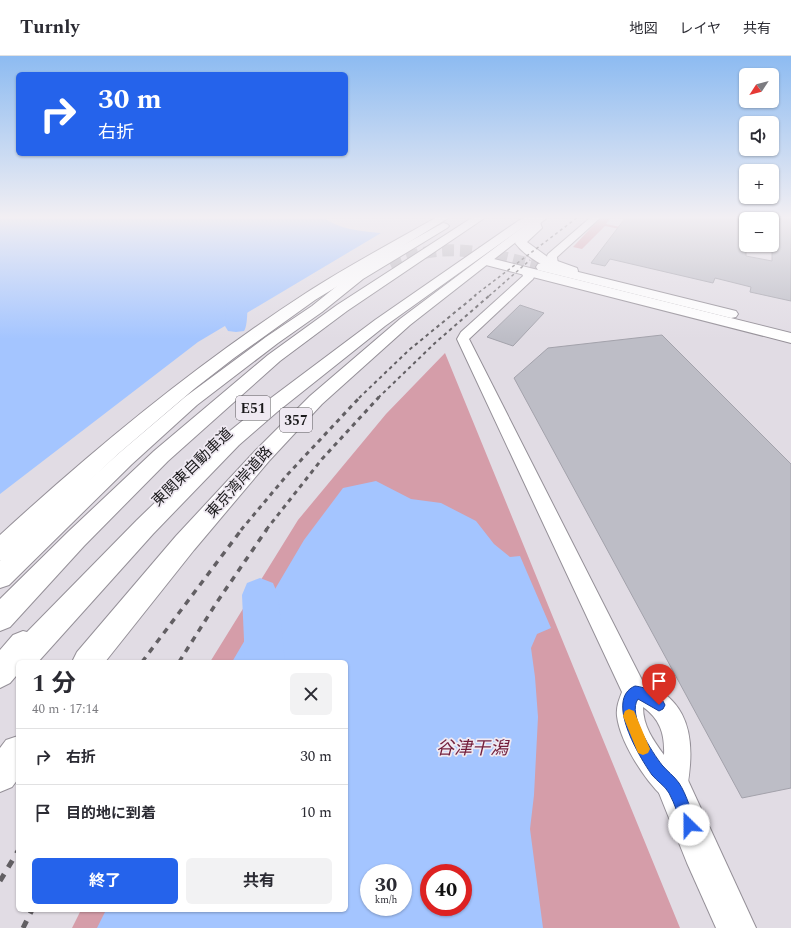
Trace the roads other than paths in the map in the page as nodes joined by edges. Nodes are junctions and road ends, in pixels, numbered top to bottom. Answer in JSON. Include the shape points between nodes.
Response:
{"nodes":[{"id":1,"x":376,"y":258,"type":"tunnel mouth"},
{"id":2,"x":389,"y":258,"type":"tunnel mouth"},
{"id":3,"x":419,"y":258,"type":"edge"},
{"id":4,"x":449,"y":258,"type":"edge"},
{"id":5,"x":473,"y":258,"type":"edge"},
{"id":6,"x":490,"y":258,"type":"edge"},
{"id":7,"x":537,"y":258,"type":"tunnel mouth"},
{"id":8,"x":551,"y":258,"type":"edge"},
{"id":9,"x":486,"y":261,"type":"junction"},
{"id":10,"x":390,"y":264,"type":"tunnel mouth"},
{"id":11,"x":458,"y":268,"type":"junction"},
{"id":12,"x":548,"y":269,"type":"junction"},
{"id":13,"x":526,"y":276,"type":"junction"},
{"id":14,"x":317,"y":309,"type":"junction"},
{"id":15,"x":791,"y":330,"type":"edge"},
{"id":16,"x":791,"y":338,"type":"edge"},
{"id":17,"x":0,"y":550,"type":"edge"},
{"id":18,"x":0,"y":577,"type":"edge"},
{"id":19,"x":1,"y":618,"type":"edge"},
{"id":20,"x":36,"y":637,"type":"junction"},
{"id":21,"x":19,"y":660,"type":"edge"},
{"id":22,"x":89,"y":660,"type":"edge"},
{"id":23,"x":16,"y":664,"type":"edge"},
{"id":24,"x":0,"y":673,"type":"edge"},
{"id":25,"x":0,"y":681,"type":"edge"},
{"id":26,"x":635,"y":692,"type":"junction"},
{"id":27,"x":16,"y":755,"type":"edge"},
{"id":28,"x":0,"y":775,"type":"edge"},
{"id":29,"x":674,"y":788,"type":"junction"},
{"id":30,"x":736,"y":928,"type":"edge"}],
"edges":[{"from":1,"to":17,"type":"main road","via":[[311,296],[230,353],[141,423]]},
{"from":2,"to":14,"type":"main road","via":[[358,276]]},
{"from":3,"to":19,"type":"main road","name":"東関東自動車道","number":"E51","via":[[342,308],[274,358],[161,456],[76,539]]},
{"from":4,"to":20,"type":"main road","name":"東関東自動車道","number":"E51","via":[[316,354],[202,455],[154,503]]},
{"from":5,"to":11,"type":"main road"},
{"from":6,"to":9,"type":"main road","name":"東京湾岸道路","number":"357"},
{"from":7,"to":12,"type":"main road"},
{"from":8,"to":12,"type":"street"},
{"from":9,"to":11,"type":"main road","via":[[474,260]]},
{"from":9,"to":13,"type":"main road"},
{"from":9,"to":22,"type":"main road","name":"東京湾岸道路","number":"357","via":[[405,322],[316,400],[185,543]]},
{"from":10,"to":14,"type":"main road"},
{"from":11,"to":20,"type":"main road","via":[[370,331],[232,440]]},
{"from":12,"to":13,"type":"main road"},
{"from":12,"to":15,"type":"main road"},
{"from":12,"to":16,"type":"main road"},
{"from":13,"to":26,"type":"street","via":[[465,335],[464,339]]},
{"from":14,"to":18,"type":"main road","via":[[191,402],[125,459]]},
{"from":20,"to":21,"type":"main road"},
{"from":20,"to":24,"type":"main road","name":"東関東自動車道","number":"E51"},
{"from":23,"to":25,"type":"main road"},
{"from":26,"to":29,"type":"street","via":[[630,699],[630,719],[643,748],[657,770]]},
{"from":26,"to":29,"type":"street","via":[[643,693],[659,705],[675,727],[678,751]]},
{"from":27,"to":28,"type":"main road"},
{"from":29,"to":30,"type":"main road"}]}
